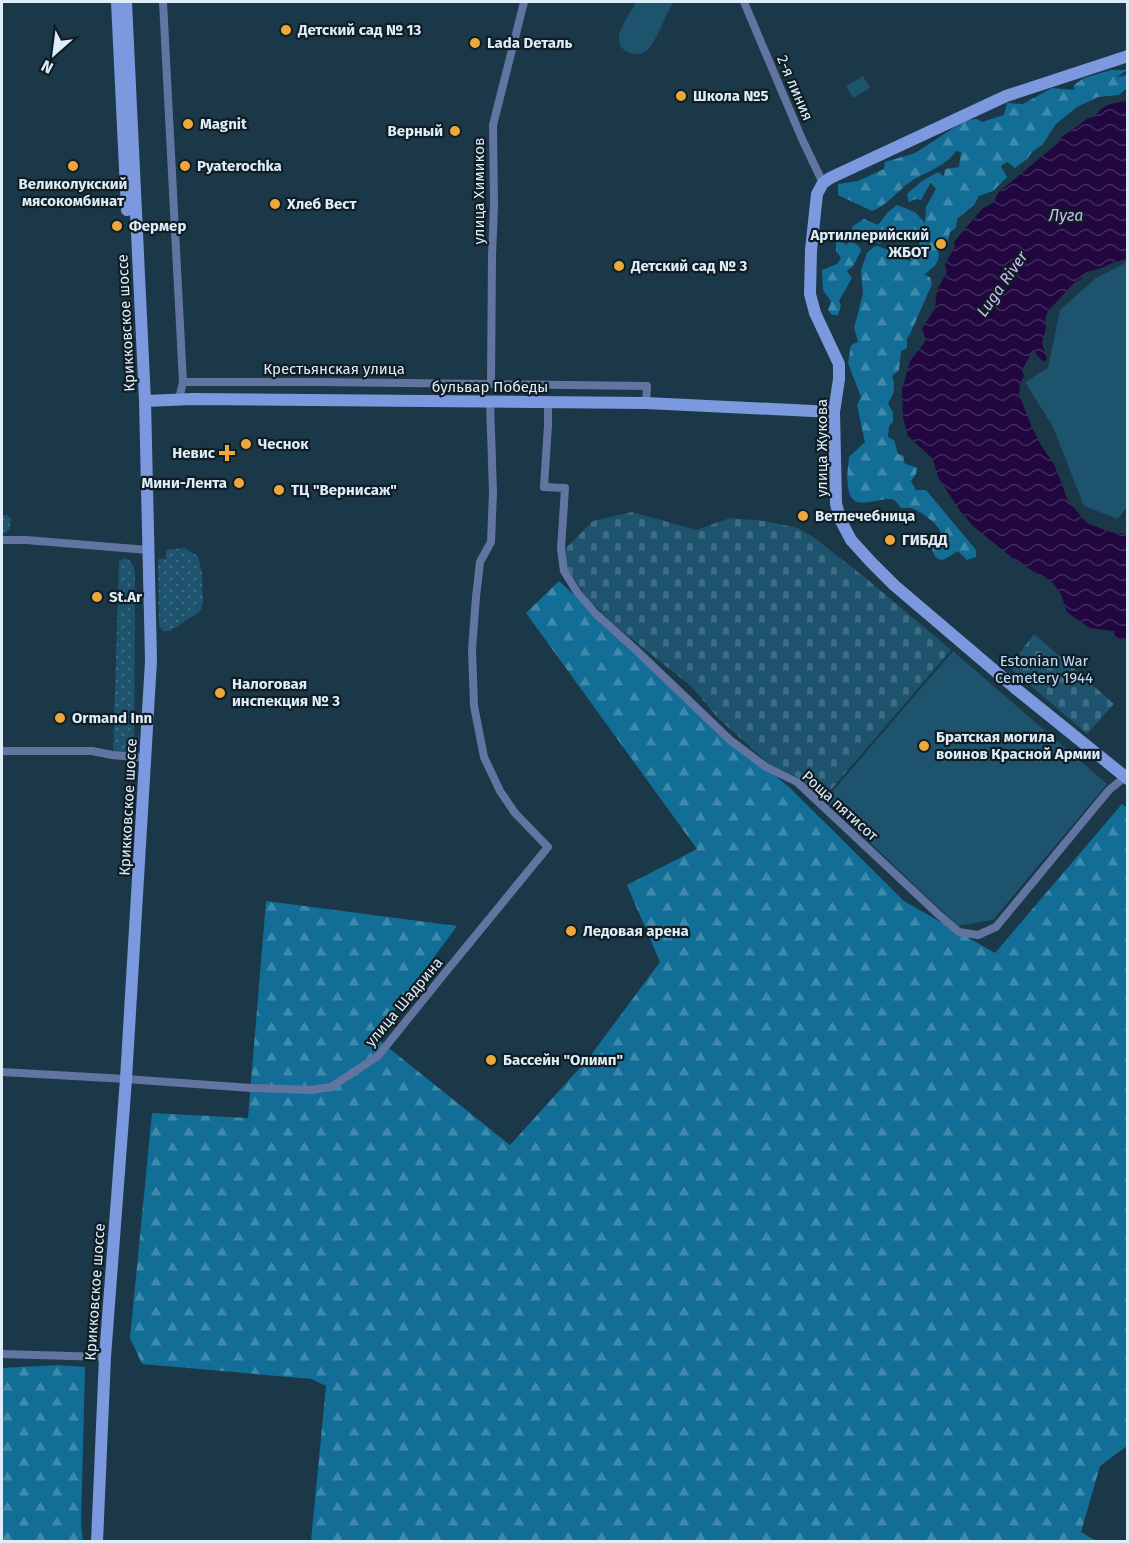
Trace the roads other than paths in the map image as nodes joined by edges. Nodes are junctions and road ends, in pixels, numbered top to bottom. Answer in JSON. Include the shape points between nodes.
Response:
{"nodes":[{"id":1,"x":117,"y":2,"type":"edge"},
{"id":2,"x":126,"y":2,"type":"edge"},
{"id":3,"x":163,"y":2,"type":"edge"},
{"id":4,"x":524,"y":2,"type":"edge"},
{"id":5,"x":744,"y":2,"type":"edge"},
{"id":6,"x":1128,"y":56,"type":"edge"},
{"id":7,"x":823,"y":183,"type":"junction"},
{"id":8,"x":183,"y":382,"type":"junction"},
{"id":9,"x":491,"y":384,"type":"junction"},
{"id":10,"x":179,"y":399,"type":"junction"},
{"id":11,"x":145,"y":400,"type":"junction"},
{"id":12,"x":490,"y":402,"type":"junction"},
{"id":13,"x":548,"y":403,"type":"junction"},
{"id":14,"x":646,"y":403,"type":"junction"},
{"id":15,"x":834,"y":411,"type":"junction"},
{"id":16,"x":2,"y":540,"type":"edge"},
{"id":17,"x":144,"y":550,"type":"junction"},
{"id":18,"x":2,"y":751,"type":"edge"},
{"id":19,"x":143,"y":757,"type":"junction"},
{"id":20,"x":1126,"y":778,"type":"edge"},
{"id":21,"x":2,"y":1072,"type":"edge"},
{"id":22,"x":122,"y":1078,"type":"junction"},
{"id":23,"x":2,"y":1354,"type":"edge"},
{"id":24,"x":103,"y":1357,"type":"junction"},
{"id":25,"x":92,"y":1542,"type":"edge"},
{"id":26,"x":97,"y":1542,"type":"edge"}],
"edges":[{"from":1,"to":17,"type":"main road"},
{"from":2,"to":11,"type":"main road","name":"Крикковское шоссе"},
{"from":3,"to":8,"type":"street"},
{"from":4,"to":9,"type":"street","name":"улица Химиков","via":[[493,125]]},
{"from":5,"to":7,"type":"street","name":"2-я линия"},
{"from":6,"to":7,"type":"main road","via":[[1006,96]]},
{"from":7,"to":15,"type":"main road","name":"улица Жукова","via":[[817,194],[809,279],[815,314],[839,364]]},
{"from":8,"to":9,"type":"street","name":"Крестьянская улица"},
{"from":8,"to":10,"type":"street"},
{"from":9,"to":14,"type":"street","name":"Крестьянская улица","via":[[647,386]]},
{"from":10,"to":11,"type":"main road","name":"бульвар Победы"},
{"from":10,"to":12,"type":"main road","name":"бульвар Победы"},
{"from":11,"to":17,"type":"main road","name":"Крикковское шоссе"},
{"from":12,"to":13,"type":"main road","name":"бульвар Победы"},
{"from":12,"to":22,"type":"street","name":"улица Шадрина","via":[[493,492],[490,542],[480,562],[476,597],[472,650],[474,706],[484,757],[500,791],[548,848],[378,1056],[331,1087],[251,1088]]},
{"from":13,"to":14,"type":"main road","name":"бульвар Победы"},
{"from":13,"to":20,"type":"street","name":"Роща пятисот","via":[[544,487],[565,488],[561,549],[564,571],[577,592],[730,740],[766,767],[797,782],[959,932],[978,935],[996,927],[1109,790]]},
{"from":14,"to":15,"type":"main road","name":"бульвар Победы"},
{"from":15,"to":20,"type":"main road","name":"улица Жукова","via":[[836,504],[851,540],[894,585]]},
{"from":16,"to":17,"type":"street"},
{"from":17,"to":19,"type":"main road","name":"Крикковское шоссе","via":[[151,661]]},
{"from":18,"to":19,"type":"street"},
{"from":19,"to":22,"type":"main road","name":"Крикковское шоссе"},
{"from":21,"to":22,"type":"street","name":"улица Шадрина"},
{"from":22,"to":24,"type":"main road","name":"Крикковское шоссе"},
{"from":23,"to":24,"type":"street"},
{"from":24,"to":25,"type":"main road"},
{"from":24,"to":26,"type":"main road","name":"Крикковское шоссе"}]}
